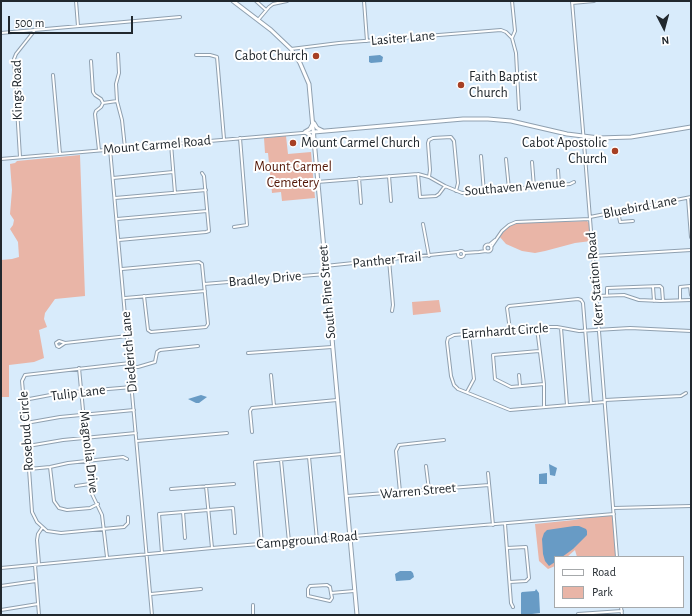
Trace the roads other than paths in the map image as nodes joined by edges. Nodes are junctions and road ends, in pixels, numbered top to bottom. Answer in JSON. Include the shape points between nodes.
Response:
{"nodes":[{"id":1,"x":76,"y":1,"type":"edge"},
{"id":2,"x":233,"y":1,"type":"edge"},
{"id":3,"x":256,"y":1,"type":"edge"},
{"id":4,"x":287,"y":1,"type":"edge"},
{"id":5,"x":364,"y":1,"type":"edge"},
{"id":6,"x":512,"y":1,"type":"edge"},
{"id":7,"x":594,"y":1,"type":"edge"},
{"id":8,"x":572,"y":2,"type":"edge"},
{"id":9,"x":266,"y":10,"type":"junction"},
{"id":10,"x":180,"y":16,"type":"dead end"},
{"id":11,"x":258,"y":20,"type":"junction"},
{"id":12,"x":78,"y":26,"type":"junction"},
{"id":13,"x":35,"y":30,"type":"junction"},
{"id":14,"x":1,"y":33,"type":"edge"},
{"id":15,"x":512,"y":38,"type":"junction"},
{"id":16,"x":367,"y":41,"type":"junction"},
{"id":17,"x":291,"y":49,"type":"junction"},
{"id":18,"x":118,"y":54,"type":"dead end"},
{"id":19,"x":196,"y":55,"type":"dead end"},
{"id":20,"x":90,"y":60,"type":"dead end"},
{"id":21,"x":53,"y":75,"type":"dead end"},
{"id":22,"x":117,"y":101,"type":"junction"},
{"id":23,"x":103,"y":103,"type":"junction"},
{"id":24,"x":519,"y":109,"type":"dead end"},
{"id":25,"x":313,"y":121,"type":"junction"},
{"id":26,"x":691,"y":127,"type":"edge"},
{"id":27,"x":323,"y":131,"type":"junction"},
{"id":28,"x":305,"y":132,"type":"junction"},
{"id":29,"x":314,"y":132,"type":"junction"},
{"id":30,"x":584,"y":137,"type":"junction"},
{"id":31,"x":240,"y":138,"type":"junction"},
{"id":32,"x":224,"y":139,"type":"junction"},
{"id":33,"x":314,"y":140,"type":"junction"},
{"id":34,"x":171,"y":144,"type":"junction"},
{"id":35,"x":125,"y":148,"type":"junction"},
{"id":36,"x":110,"y":149,"type":"junction"},
{"id":37,"x":99,"y":150,"type":"junction"},
{"id":38,"x":60,"y":154,"type":"junction"},
{"id":39,"x":481,"y":156,"type":"dead end"},
{"id":40,"x":20,"y":158,"type":"junction"},
{"id":41,"x":1,"y":159,"type":"edge"},
{"id":42,"x":506,"y":159,"type":"dead end"},
{"id":43,"x":532,"y":162,"type":"dead end"},
{"id":44,"x":558,"y":170,"type":"dead end"},
{"id":45,"x":173,"y":172,"type":"junction"},
{"id":46,"x":202,"y":173,"type":"dead end"},
{"id":47,"x":418,"y":174,"type":"junction"},
{"id":48,"x":389,"y":176,"type":"junction"},
{"id":49,"x":429,"y":177,"type":"junction"},
{"id":50,"x":113,"y":178,"type":"junction"},
{"id":51,"x":359,"y":178,"type":"junction"},
{"id":52,"x":317,"y":182,"type":"junction"},
{"id":53,"x":574,"y":182,"type":"dead end"},
{"id":54,"x":559,"y":185,"type":"junction"},
{"id":55,"x":445,"y":186,"type":"junction"},
{"id":56,"x":534,"y":187,"type":"junction"},
{"id":57,"x":509,"y":189,"type":"junction"},
{"id":58,"x":206,"y":190,"type":"junction"},
{"id":59,"x":456,"y":191,"type":"junction"},
{"id":60,"x":484,"y":192,"type":"junction"},
{"id":61,"x":175,"y":193,"type":"junction"},
{"id":62,"x":691,"y":197,"type":"edge"},
{"id":63,"x":115,"y":198,"type":"junction"},
{"id":64,"x":688,"y":198,"type":"junction"},
{"id":65,"x":391,"y":201,"type":"dead end"},
{"id":66,"x":361,"y":203,"type":"dead end"},
{"id":67,"x":208,"y":211,"type":"junction"},
{"id":68,"x":618,"y":211,"type":"junction"},
{"id":69,"x":590,"y":218,"type":"junction"},
{"id":70,"x":117,"y":219,"type":"junction"},
{"id":71,"x":633,"y":221,"type":"dead end"},
{"id":72,"x":423,"y":224,"type":"dead end"},
{"id":73,"x":234,"y":227,"type":"dead end"},
{"id":74,"x":691,"y":238,"type":"edge"},
{"id":75,"x":119,"y":240,"type":"junction"},
{"id":76,"x":495,"y":240,"type":"junction"},
{"id":77,"x":489,"y":245,"type":"junction"},
{"id":78,"x":491,"y":248,"type":"junction"},
{"id":79,"x":485,"y":249,"type":"junction"},
{"id":80,"x":691,"y":250,"type":"edge"},
{"id":81,"x":458,"y":254,"type":"junction"},
{"id":82,"x":464,"y":254,"type":"junction"},
{"id":83,"x":429,"y":256,"type":"junction"},
{"id":84,"x":593,"y":256,"type":"junction"},
{"id":85,"x":389,"y":260,"type":"junction"},
{"id":86,"x":325,"y":266,"type":"junction"},
{"id":87,"x":122,"y":269,"type":"junction"},
{"id":88,"x":326,"y":274,"type":"junction"},
{"id":89,"x":204,"y":284,"type":"junction"},
{"id":90,"x":653,"y":287,"type":"junction"},
{"id":91,"x":205,"y":291,"type":"junction"},
{"id":92,"x":691,"y":295,"type":"edge"},
{"id":93,"x":144,"y":296,"type":"junction"},
{"id":94,"x":596,"y":296,"type":"junction"},
{"id":95,"x":607,"y":296,"type":"junction"},
{"id":96,"x":125,"y":298,"type":"junction"},
{"id":97,"x":691,"y":300,"type":"edge"},
{"id":98,"x":654,"y":301,"type":"junction"},
{"id":99,"x":663,"y":301,"type":"junction"},
{"id":100,"x":680,"y":301,"type":"junction"},
{"id":101,"x":392,"y":311,"type":"dead end"},
{"id":102,"x":537,"y":328,"type":"junction"},
{"id":103,"x":561,"y":328,"type":"junction"},
{"id":104,"x":510,"y":330,"type":"junction"},
{"id":105,"x":585,"y":330,"type":"junction"},
{"id":106,"x":599,"y":330,"type":"junction"},
{"id":107,"x":691,"y":331,"type":"edge"},
{"id":108,"x":470,"y":334,"type":"junction"},
{"id":109,"x":128,"y":336,"type":"junction"},
{"id":110,"x":65,"y":343,"type":"dead end"},
{"id":111,"x":198,"y":346,"type":"dead end"},
{"id":112,"x":332,"y":347,"type":"junction"},
{"id":113,"x":539,"y":351,"type":"junction"},
{"id":114,"x":248,"y":353,"type":"dead end"},
{"id":115,"x":130,"y":363,"type":"junction"},
{"id":116,"x":130,"y":367,"type":"junction"},
{"id":117,"x":79,"y":368,"type":"junction"},
{"id":118,"x":271,"y":375,"type":"dead end"},
{"id":119,"x":519,"y":375,"type":"dead end"},
{"id":120,"x":544,"y":384,"type":"junction"},
{"id":121,"x":520,"y":386,"type":"junction"},
{"id":122,"x":132,"y":387,"type":"junction"},
{"id":123,"x":81,"y":391,"type":"junction"},
{"id":124,"x":467,"y":392,"type":"junction"},
{"id":125,"x":686,"y":393,"type":"dead end"},
{"id":126,"x":24,"y":400,"type":"junction"},
{"id":127,"x":337,"y":400,"type":"junction"},
{"id":128,"x":605,"y":401,"type":"junction"},
{"id":129,"x":591,"y":403,"type":"junction"},
{"id":130,"x":567,"y":405,"type":"junction"},
{"id":131,"x":274,"y":406,"type":"junction"},
{"id":132,"x":544,"y":407,"type":"junction"},
{"id":133,"x":134,"y":410,"type":"junction"},
{"id":134,"x":83,"y":414,"type":"junction"},
{"id":135,"x":26,"y":423,"type":"junction"},
{"id":136,"x":252,"y":432,"type":"dead end"},
{"id":137,"x":136,"y":433,"type":"junction"},
{"id":138,"x":227,"y":433,"type":"dead end"},
{"id":139,"x":86,"y":438,"type":"junction"},
{"id":140,"x":444,"y":440,"type":"dead end"},
{"id":141,"x":137,"y":441,"type":"junction"},
{"id":142,"x":28,"y":446,"type":"junction"},
{"id":143,"x":342,"y":454,"type":"junction"},
{"id":144,"x":309,"y":457,"type":"junction"},
{"id":145,"x":127,"y":459,"type":"dead end"},
{"id":146,"x":281,"y":460,"type":"junction"},
{"id":147,"x":88,"y":461,"type":"junction"},
{"id":148,"x":426,"y":466,"type":"dead end"},
{"id":149,"x":50,"y":467,"type":"junction"},
{"id":150,"x":29,"y":470,"type":"junction"},
{"id":151,"x":488,"y":473,"type":"dead end"},
{"id":152,"x":90,"y":484,"type":"junction"},
{"id":153,"x":234,"y":484,"type":"dead end"},
{"id":154,"x":489,"y":485,"type":"junction"},
{"id":155,"x":76,"y":486,"type":"dead end"},
{"id":156,"x":206,"y":486,"type":"junction"},
{"id":157,"x":171,"y":489,"type":"dead end"},
{"id":158,"x":429,"y":490,"type":"junction"},
{"id":159,"x":400,"y":492,"type":"junction"},
{"id":160,"x":346,"y":496,"type":"junction"},
{"id":161,"x":98,"y":504,"type":"junction"},
{"id":162,"x":691,"y":506,"type":"edge"},
{"id":163,"x":614,"y":508,"type":"junction"},
{"id":164,"x":208,"y":510,"type":"junction"},
{"id":165,"x":183,"y":512,"type":"junction"},
{"id":166,"x":614,"y":514,"type":"junction"},
{"id":167,"x":128,"y":517,"type":"dead end"},
{"id":168,"x":505,"y":524,"type":"junction"},
{"id":169,"x":493,"y":525,"type":"junction"},
{"id":170,"x":42,"y":528,"type":"junction"},
{"id":171,"x":104,"y":528,"type":"junction"},
{"id":172,"x":235,"y":533,"type":"dead end"},
{"id":173,"x":350,"y":537,"type":"junction"},
{"id":174,"x":186,"y":538,"type":"dead end"},
{"id":175,"x":317,"y":540,"type":"junction"},
{"id":176,"x":289,"y":542,"type":"junction"},
{"id":177,"x":262,"y":544,"type":"junction"},
{"id":178,"x":212,"y":548,"type":"junction"},
{"id":179,"x":507,"y":548,"type":"junction"},
{"id":180,"x":162,"y":552,"type":"junction"},
{"id":181,"x":147,"y":554,"type":"junction"},
{"id":182,"x":617,"y":556,"type":"edge"},
{"id":183,"x":107,"y":557,"type":"junction"},
{"id":184,"x":39,"y":564,"type":"junction"},
{"id":185,"x":35,"y":565,"type":"junction"},
{"id":186,"x":1,"y":568,"type":"edge"},
{"id":187,"x":36,"y":581,"type":"junction"},
{"id":188,"x":510,"y":582,"type":"junction"},
{"id":189,"x":1,"y":586,"type":"edge"},
{"id":190,"x":201,"y":589,"type":"dead end"},
{"id":191,"x":355,"y":591,"type":"junction"},
{"id":192,"x":332,"y":593,"type":"junction"},
{"id":193,"x":151,"y":594,"type":"junction"},
{"id":194,"x":38,"y":604,"type":"junction"},
{"id":195,"x":253,"y":605,"type":"dead end"},
{"id":196,"x":513,"y":607,"type":"dead end"},
{"id":197,"x":621,"y":608,"type":"edge"},
{"id":198,"x":1,"y":610,"type":"edge"},
{"id":199,"x":622,"y":611,"type":"junction"},
{"id":200,"x":578,"y":614,"type":"edge"},
{"id":201,"x":39,"y":615,"type":"edge"},
{"id":202,"x":152,"y":615,"type":"edge"},
{"id":203,"x":253,"y":615,"type":"edge"},
{"id":204,"x":357,"y":615,"type":"edge"},
{"id":205,"x":622,"y":615,"type":"edge"}],
"edges":[{"from":1,"to":12,"type":"street"},
{"from":2,"to":11,"type":"main road","name":"South Pine Street"},
{"from":3,"to":9,"type":"street"},
{"from":4,"to":9,"type":"street","via":[[273,4]]},
{"from":5,"to":16,"type":"street"},
{"from":6,"to":15,"type":"street","via":[[515,31]]},
{"from":7,"to":8,"type":"street"},
{"from":8,"to":30,"type":"street","name":"Kerr Station Road"},
{"from":9,"to":11,"type":"street"},
{"from":10,"to":12,"type":"street"},
{"from":11,"to":17,"type":"main road","name":"South Pine Street"},
{"from":12,"to":13,"type":"street"},
{"from":13,"to":14,"type":"street"},
{"from":13,"to":40,"type":"street","name":"Kings Road","via":[[14,59]]},
{"from":15,"to":16,"type":"street","name":"Lasiter Lane","via":[[501,30]]},
{"from":15,"to":24,"type":"street","via":[[516,53]]},
{"from":16,"to":17,"type":"street","name":"Lasiter Lane"},
{"from":17,"to":25,"type":"main road","name":"South Pine Street","via":[[309,84]]},
{"from":18,"to":22,"type":"street"},
{"from":19,"to":32,"type":"street","via":[[210,54],[217,57]]},
{"from":20,"to":23,"type":"street","via":[[93,92]]},
{"from":21,"to":38,"type":"street"},
{"from":22,"to":23,"type":"street"},
{"from":22,"to":35,"type":"street"},
{"from":23,"to":37,"type":"street","via":[[96,111]]},
{"from":25,"to":27,"type":"main road","via":[[316,127]]},
{"from":25,"to":28,"type":"main road","via":[[310,129]]},
{"from":25,"to":29,"type":"main road","name":"South Pine Street"},
{"from":26,"to":30,"type":"main road","via":[[631,137]]},
{"from":27,"to":29,"type":"main road"},
{"from":27,"to":30,"type":"main road","via":[[488,119],[516,122]]},
{"from":27,"to":33,"type":"main road","via":[[316,134]]},
{"from":28,"to":29,"type":"street","name":"Mount Carmel Road"},
{"from":28,"to":31,"type":"street","name":"Mount Carmel Road"},
{"from":28,"to":33,"type":"main road"},
{"from":29,"to":33,"type":"main road","name":"South Pine Street"},
{"from":30,"to":69,"type":"street","name":"Kerr Station Road"},
{"from":31,"to":32,"type":"street","name":"Mount Carmel Road"},
{"from":31,"to":73,"type":"street","via":[[248,225]]},
{"from":32,"to":34,"type":"street","name":"Mount Carmel Road"},
{"from":33,"to":52,"type":"main road","name":"South Pine Street"},
{"from":34,"to":35,"type":"street","name":"Mount Carmel Road"},
{"from":34,"to":45,"type":"street"},
{"from":35,"to":36,"type":"street","name":"Mount Carmel Road"},
{"from":36,"to":37,"type":"street","name":"Mount Carmel Road"},
{"from":36,"to":50,"type":"street","name":"Diederich Lane"},
{"from":37,"to":38,"type":"street","name":"Mount Carmel Road"},
{"from":38,"to":40,"type":"street","name":"Mount Carmel Road"},
{"from":39,"to":60,"type":"street"},
{"from":40,"to":41,"type":"street","name":"Mount Carmel Road"},
{"from":42,"to":57,"type":"street"},
{"from":43,"to":56,"type":"street"},
{"from":44,"to":54,"type":"street"},
{"from":45,"to":50,"type":"street"},
{"from":45,"to":61,"type":"street"},
{"from":46,"to":58,"type":"street"},
{"from":47,"to":48,"type":"street","name":"Southaven Avenue"},
{"from":47,"to":49,"type":"street","name":"Southaven Avenue"},
{"from":47,"to":55,"type":"street","via":[[420,197],[436,196]]},
{"from":48,"to":51,"type":"street","name":"Southaven Avenue"},
{"from":48,"to":65,"type":"street"},
{"from":49,"to":55,"type":"street","name":"Southaven Avenue"},
{"from":49,"to":59,"type":"street","via":[[429,140],[451,137],[454,141],[458,183]]},
{"from":50,"to":63,"type":"street","name":"Diederich Lane"},
{"from":51,"to":52,"type":"street","name":"Southaven Avenue"},
{"from":51,"to":66,"type":"street"},
{"from":52,"to":86,"type":"main road","name":"South Pine Street"},
{"from":53,"to":54,"type":"street","name":"Southaven Avenue"},
{"from":54,"to":56,"type":"street","name":"Southaven Avenue"},
{"from":55,"to":59,"type":"street","name":"Southaven Avenue"},
{"from":56,"to":57,"type":"street","name":"Southaven Avenue"},
{"from":57,"to":60,"type":"street","name":"Southaven Avenue"},
{"from":58,"to":61,"type":"street"},
{"from":58,"to":67,"type":"street"},
{"from":59,"to":60,"type":"street","name":"Southaven Avenue"},
{"from":61,"to":63,"type":"street"},
{"from":62,"to":64,"type":"street","name":"Bluebird Lane"},
{"from":63,"to":70,"type":"street","name":"Diederich Lane"},
{"from":64,"to":68,"type":"street","name":"Bluebird Lane"},
{"from":64,"to":74,"type":"street"},
{"from":67,"to":70,"type":"street"},
{"from":67,"to":75,"type":"street","via":[[209,231],[206,232]]},
{"from":68,"to":69,"type":"street","name":"Bluebird Lane"},
{"from":68,"to":71,"type":"street","via":[[620,222]]},
{"from":69,"to":76,"type":"street","via":[[516,222]]},
{"from":69,"to":84,"type":"street","name":"Kerr Station Road"},
{"from":70,"to":75,"type":"street","name":"Diederich Lane"},
{"from":72,"to":83,"type":"street"},
{"from":75,"to":87,"type":"street","name":"Diederich Lane"},
{"from":76,"to":77,"type":"street"},
{"from":76,"to":78,"type":"street"},
{"from":77,"to":78,"type":"street"},
{"from":77,"to":79,"type":"street","via":[[486,245]]},
{"from":78,"to":79,"type":"street","via":[[490,251]]},
{"from":79,"to":82,"type":"street"},
{"from":80,"to":84,"type":"street"},
{"from":81,"to":82,"type":"street","via":[[461,251]]},
{"from":81,"to":82,"type":"street","via":[[460,257]]},
{"from":81,"to":83,"type":"street","name":"Panther Trail"},
{"from":83,"to":85,"type":"street","name":"Panther Trail"},
{"from":84,"to":94,"type":"street","name":"Kerr Station Road"},
{"from":85,"to":86,"type":"street","name":"Panther Trail"},
{"from":85,"to":101,"type":"street"},
{"from":86,"to":88,"type":"main road","name":"South Pine Street"},
{"from":87,"to":89,"type":"street","via":[[199,262],[202,264]]},
{"from":87,"to":96,"type":"street","name":"Diederich Lane"},
{"from":88,"to":89,"type":"street","name":"Bradley Drive"},
{"from":88,"to":112,"type":"main road","name":"South Pine Street"},
{"from":89,"to":91,"type":"street"},
{"from":90,"to":95,"type":"street","via":[[607,288]]},
{"from":90,"to":98,"type":"street"},
{"from":90,"to":99,"type":"street","via":[[661,287]]},
{"from":91,"to":93,"type":"street"},
{"from":91,"to":93,"type":"street","via":[[208,324],[206,327],[151,332],[148,330]]},
{"from":92,"to":100,"type":"street","via":[[690,286],[680,286]]},
{"from":93,"to":96,"type":"street"},
{"from":94,"to":95,"type":"street"},
{"from":94,"to":106,"type":"street","name":"Kerr Station Road"},
{"from":95,"to":98,"type":"street","via":[[624,295],[638,300]]},
{"from":96,"to":109,"type":"street","name":"Diederich Lane"},
{"from":97,"to":100,"type":"street"},
{"from":98,"to":99,"type":"street"},
{"from":99,"to":100,"type":"street"},
{"from":102,"to":103,"type":"street","name":"Earnhardt Circle"},
{"from":102,"to":104,"type":"street","name":"Earnhardt Circle"},
{"from":102,"to":113,"type":"street"},
{"from":103,"to":105,"type":"street","name":"Earnhardt Circle"},
{"from":103,"to":130,"type":"street"},
{"from":104,"to":105,"type":"street","via":[[507,308],[509,306],[578,298],[583,302]]},
{"from":104,"to":108,"type":"street","name":"Earnhardt Circle"},
{"from":105,"to":106,"type":"street","name":"Earnhardt Circle"},
{"from":105,"to":129,"type":"street"},
{"from":106,"to":107,"type":"street","name":"Earnhardt Circle","via":[[630,328]]},
{"from":106,"to":128,"type":"street","name":"Kerr Station Road"},
{"from":108,"to":124,"type":"street","via":[[474,379]]},
{"from":108,"to":124,"type":"street","name":"Earnhardt Circle","via":[[451,336],[447,342],[452,381],[458,389]]},
{"from":109,"to":110,"type":"street"},
{"from":109,"to":115,"type":"street","name":"Diederich Lane"},
{"from":111,"to":116,"type":"street","via":[[160,350],[155,362]]},
{"from":112,"to":114,"type":"street"},
{"from":112,"to":127,"type":"main road","name":"South Pine Street"},
{"from":113,"to":120,"type":"street"},
{"from":113,"to":121,"type":"street","via":[[493,355],[496,380],[511,387]]},
{"from":115,"to":116,"type":"street","name":"Diederich Lane"},
{"from":115,"to":117,"type":"street","name":"Rosebud Circle"},
{"from":116,"to":122,"type":"street","name":"Diederich Lane"},
{"from":117,"to":123,"type":"street","name":"Magnolia Drive"},
{"from":117,"to":126,"type":"street","name":"Rosebud Circle","via":[[25,375],[22,381]]},
{"from":118,"to":131,"type":"street"},
{"from":119,"to":121,"type":"street"},
{"from":120,"to":121,"type":"street"},
{"from":120,"to":132,"type":"street"},
{"from":122,"to":123,"type":"street","name":"Tulip Lane"},
{"from":122,"to":133,"type":"street","name":"Diederich Lane"},
{"from":123,"to":126,"type":"street","name":"Tulip Lane"},
{"from":123,"to":134,"type":"street","name":"Magnolia Drive"},
{"from":124,"to":132,"type":"street","name":"Earnhardt Circle","via":[[510,410]]},
{"from":125,"to":128,"type":"street","name":"Earnhardt Circle","via":[[681,396]]},
{"from":126,"to":135,"type":"street","name":"Rosebud Circle"},
{"from":127,"to":131,"type":"street"},
{"from":127,"to":143,"type":"main road","name":"South Pine Street"},
{"from":128,"to":129,"type":"street","name":"Earnhardt Circle"},
{"from":128,"to":163,"type":"street","name":"Kerr Station Road"},
{"from":129,"to":130,"type":"street","name":"Earnhardt Circle"},
{"from":130,"to":132,"type":"street","name":"Earnhardt Circle"},
{"from":131,"to":136,"type":"street","via":[[251,409]]},
{"from":133,"to":134,"type":"street"},
{"from":133,"to":137,"type":"street","name":"Diederich Lane"},
{"from":134,"to":135,"type":"street"},
{"from":134,"to":139,"type":"street","name":"Magnolia Drive"},
{"from":135,"to":142,"type":"street","name":"Rosebud Circle"},
{"from":137,"to":139,"type":"street"},
{"from":137,"to":141,"type":"street","name":"Diederich Lane"},
{"from":138,"to":141,"type":"street"},
{"from":139,"to":142,"type":"street"},
{"from":139,"to":147,"type":"street","name":"Magnolia Drive"},
{"from":140,"to":159,"type":"street","via":[[399,445],[396,451]]},
{"from":141,"to":181,"type":"street","name":"Diederich Lane"},
{"from":142,"to":150,"type":"street","name":"Rosebud Circle"},
{"from":143,"to":144,"type":"street"},
{"from":143,"to":160,"type":"main road","name":"South Pine Street"},
{"from":144,"to":146,"type":"street"},
{"from":144,"to":175,"type":"street"},
{"from":145,"to":147,"type":"street","via":[[123,457]]},
{"from":146,"to":176,"type":"street"},
{"from":146,"to":177,"type":"street","via":[[255,462]]},
{"from":147,"to":149,"type":"street"},
{"from":147,"to":152,"type":"street","name":"Magnolia Drive"},
{"from":148,"to":158,"type":"street"},
{"from":149,"to":150,"type":"street"},
{"from":149,"to":161,"type":"street","via":[[54,501],[58,508],[90,508]]},
{"from":150,"to":170,"type":"street","name":"Rosebud Circle","via":[[32,512]]},
{"from":151,"to":154,"type":"street"},
{"from":152,"to":155,"type":"street"},
{"from":152,"to":161,"type":"street","name":"Magnolia Drive"},
{"from":153,"to":156,"type":"street"},
{"from":154,"to":158,"type":"street","name":"Warren Street"},
{"from":154,"to":169,"type":"street"},
{"from":156,"to":157,"type":"street"},
{"from":156,"to":164,"type":"street"},
{"from":158,"to":159,"type":"street","name":"Warren Street"},
{"from":159,"to":160,"type":"street","name":"Warren Street"},
{"from":160,"to":173,"type":"main road","name":"South Pine Street"},
{"from":161,"to":171,"type":"street","name":"Magnolia Drive"},
{"from":162,"to":163,"type":"street"},
{"from":163,"to":166,"type":"street","name":"Kerr Station Road"},
{"from":164,"to":165,"type":"street"},
{"from":164,"to":172,"type":"street","via":[[233,508]]},
{"from":164,"to":178,"type":"street"},
{"from":165,"to":174,"type":"street"},
{"from":165,"to":180,"type":"street","via":[[159,514]]},
{"from":166,"to":168,"type":"street","name":"Campground Road"},
{"from":166,"to":182,"type":"street","name":"Kerr Station Road"},
{"from":167,"to":171,"type":"street","via":[[128,523],[124,527]]},
{"from":168,"to":169,"type":"street","name":"Campground Road"},
{"from":168,"to":179,"type":"street"},
{"from":169,"to":173,"type":"street","name":"Campground Road"},
{"from":170,"to":171,"type":"street","via":[[61,533]]},
{"from":170,"to":184,"type":"street","via":[[37,540]]},
{"from":171,"to":183,"type":"street","name":"Magnolia Drive"},
{"from":173,"to":175,"type":"street","name":"Campground Road"},
{"from":173,"to":191,"type":"main road","name":"South Pine Street"},
{"from":175,"to":176,"type":"street","name":"Campground Road"},
{"from":176,"to":177,"type":"street","name":"Campground Road"},
{"from":177,"to":178,"type":"street","name":"Campground Road"},
{"from":178,"to":180,"type":"street","name":"Campground Road"},
{"from":179,"to":188,"type":"street"},
{"from":179,"to":188,"type":"street","via":[[526,547],[529,578],[526,581]]},
{"from":180,"to":181,"type":"street","name":"Campground Road"},
{"from":181,"to":183,"type":"street","name":"Campground Road"},
{"from":181,"to":193,"type":"street","name":"Diederich Lane"},
{"from":183,"to":184,"type":"street","name":"Campground Road"},
{"from":184,"to":185,"type":"street","name":"Campground Road"},
{"from":185,"to":186,"type":"street","name":"Campground Road"},
{"from":185,"to":187,"type":"street"},
{"from":187,"to":189,"type":"street"},
{"from":187,"to":194,"type":"street"},
{"from":188,"to":196,"type":"street"},
{"from":190,"to":193,"type":"street"},
{"from":191,"to":192,"type":"street"},
{"from":191,"to":204,"type":"main road","name":"South Pine Street"},
{"from":192,"to":192,"type":"street","via":[[327,585],[310,586],[308,589],[308,596],[327,602],[332,598]]},
{"from":193,"to":202,"type":"street","name":"Diederich Lane"},
{"from":194,"to":198,"type":"street"},
{"from":194,"to":201,"type":"street"},
{"from":195,"to":203,"type":"street"},
{"from":197,"to":199,"type":"street"},
{"from":199,"to":200,"type":"street"},
{"from":199,"to":205,"type":"street"}]}
